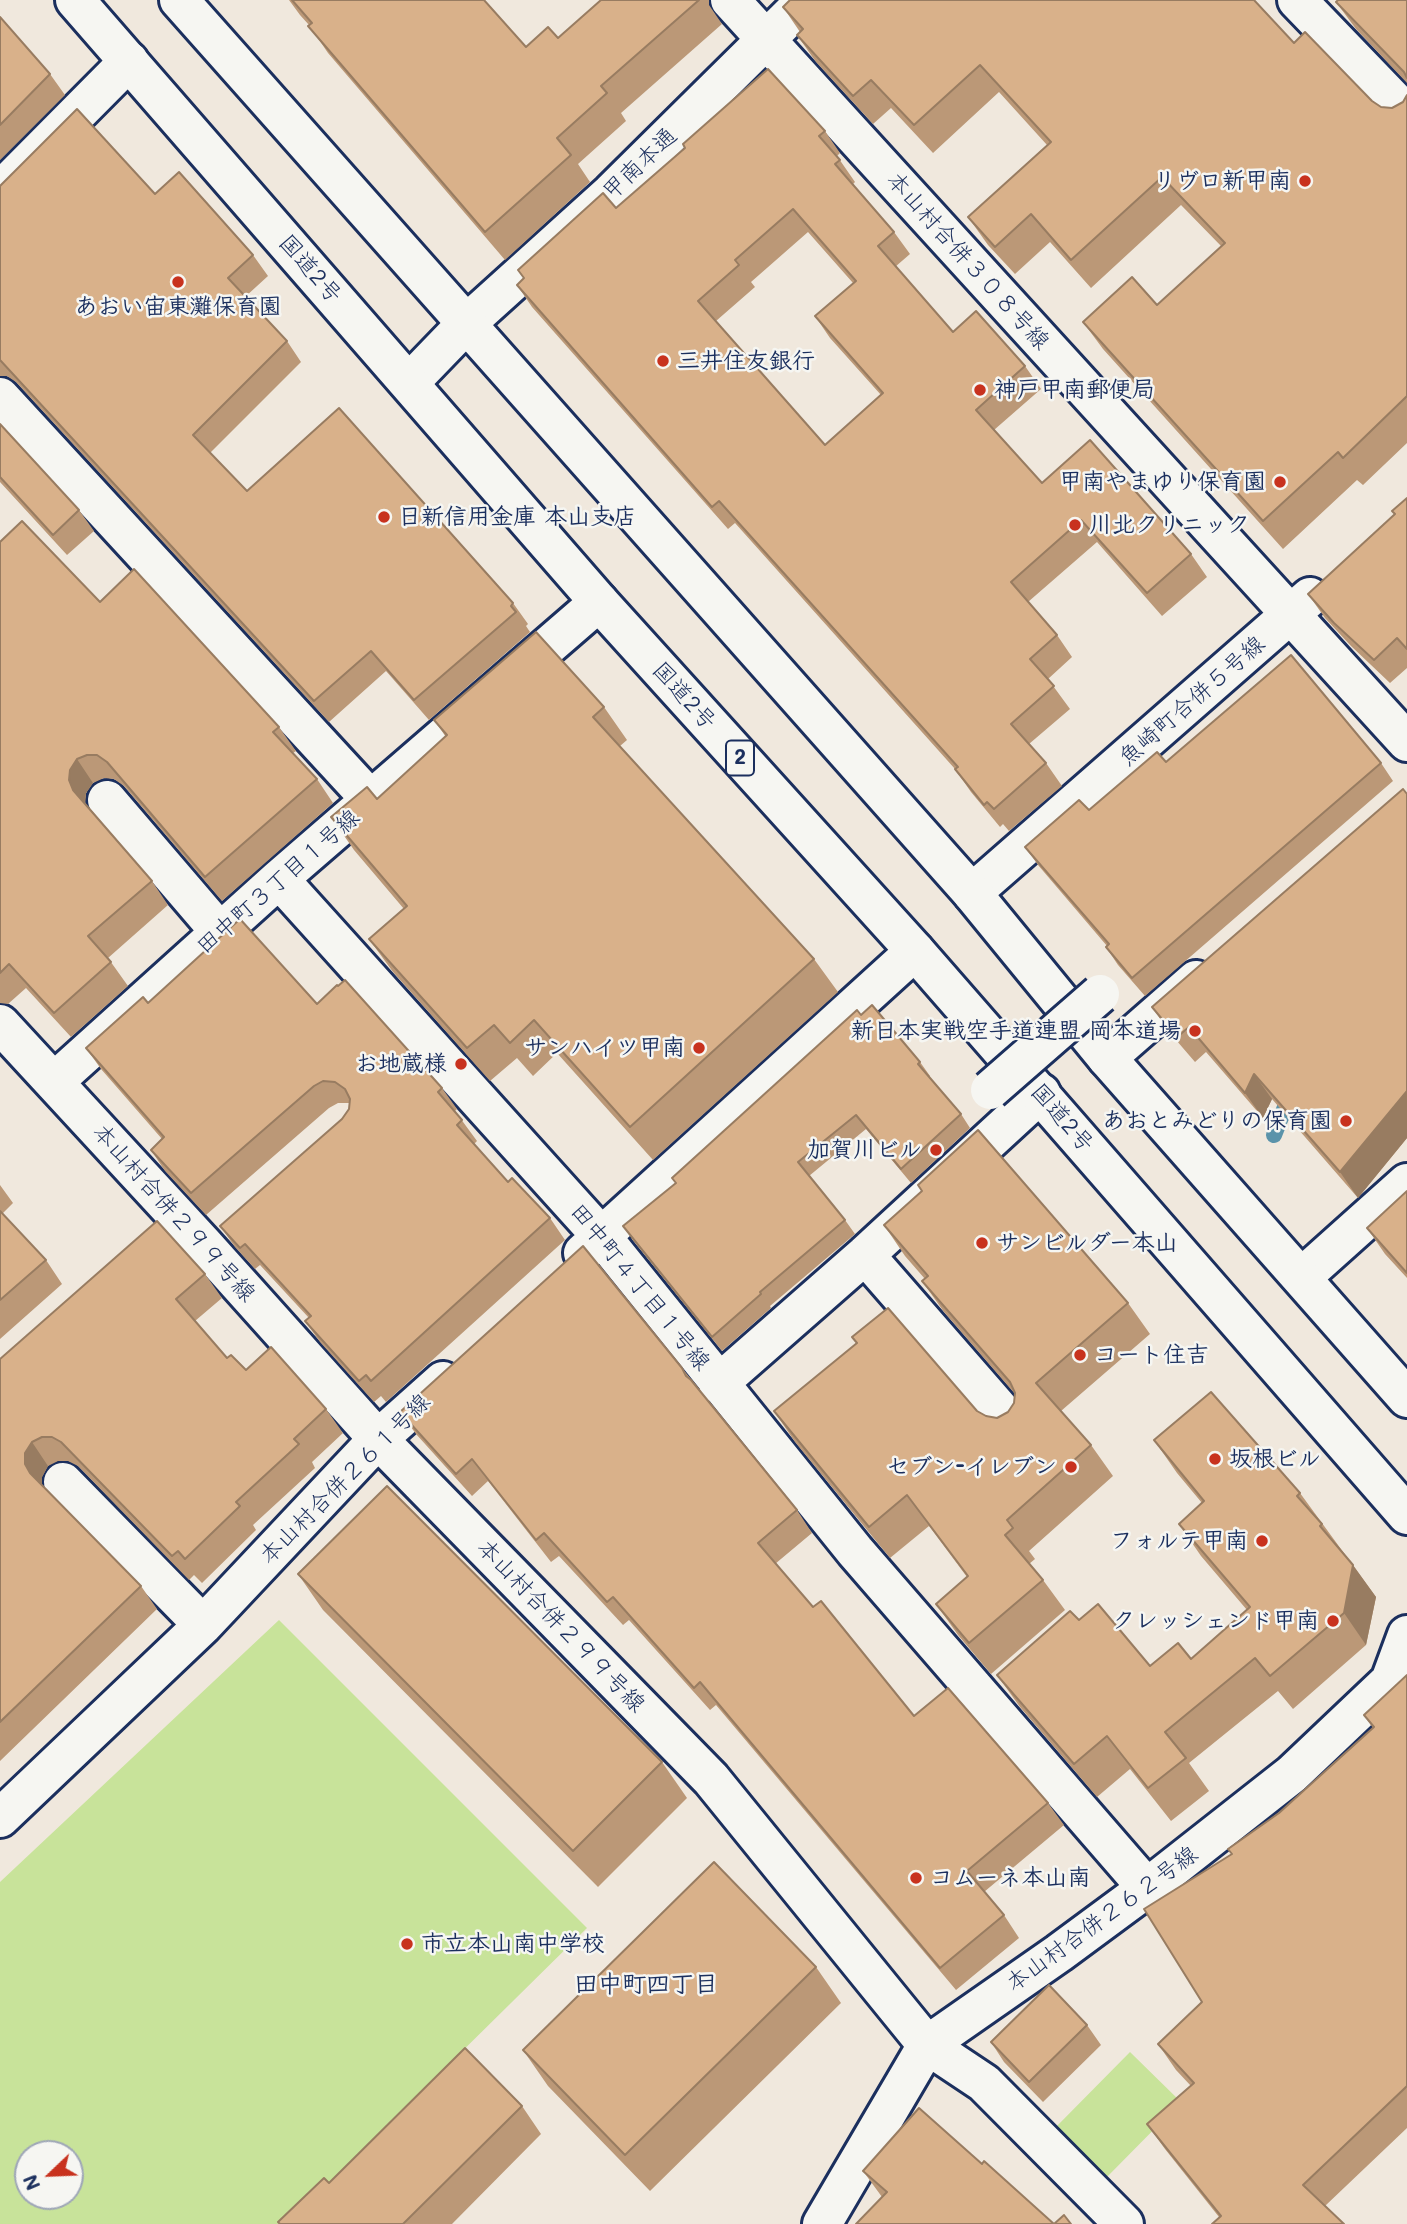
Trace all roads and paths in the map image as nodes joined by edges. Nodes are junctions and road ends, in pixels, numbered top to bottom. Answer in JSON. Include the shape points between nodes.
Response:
{"nodes":[{"id":1,"x":75,"y":0,"type":"edge"},
{"id":2,"x":179,"y":0,"type":"edge"},
{"id":3,"x":730,"y":0,"type":"edge"},
{"id":4,"x":806,"y":0,"type":"edge"},
{"id":5,"x":1320,"y":8,"type":"edge"},
{"id":6,"x":766,"y":41,"type":"junction"},
{"id":7,"x":129,"y":61,"type":"junction"},
{"id":8,"x":1407,"y":114,"type":"edge"},
{"id":9,"x":0,"y":191,"type":"edge"},
{"id":10,"x":466,"y":324,"type":"junction"},
{"id":11,"x":410,"y":382,"type":"junction"},
{"id":12,"x":0,"y":397,"type":"edge"},
{"id":13,"x":1330,"y":578,"type":"edge"},
{"id":14,"x":598,"y":602,"type":"junction"},
{"id":15,"x":1291,"y":615,"type":"junction"},
{"id":16,"x":1407,"y":742,"type":"edge"},
{"id":17,"x":107,"y":800,"type":"dead end"},
{"id":18,"x":371,"y":800,"type":"junction"},
{"id":19,"x":279,"y":879,"type":"junction"},
{"id":20,"x":972,"y":893,"type":"junction"},
{"id":21,"x":220,"y":932,"type":"junction"},
{"id":22,"x":915,"y":951,"type":"junction"},
{"id":23,"x":1221,"y":959,"type":"edge"},
{"id":24,"x":1100,"y":995,"type":"dead end"},
{"id":25,"x":5,"y":1040,"type":"edge"},
{"id":26,"x":1107,"y":1058,"type":"junction"},
{"id":27,"x":55,"y":1081,"type":"junction"},
{"id":28,"x":990,"y":1090,"type":"dead end"},
{"id":29,"x":1041,"y":1093,"type":"junction"},
{"id":30,"x":1407,"y":1182,"type":"edge"},
{"id":31,"x":233,"y":1219,"type":"edge"},
{"id":32,"x":602,"y":1237,"type":"junction"},
{"id":33,"x":204,"y":1245,"type":"junction"},
{"id":34,"x":865,"y":1255,"type":"junction"},
{"id":35,"x":561,"y":1273,"type":"edge"},
{"id":36,"x":1302,"y":1277,"type":"junction"},
{"id":37,"x":470,"y":1356,"type":"edge"},
{"id":38,"x":718,"y":1384,"type":"junction"},
{"id":39,"x":1407,"y":1398,"type":"edge"},
{"id":40,"x":1015,"y":1427,"type":"edge"},
{"id":41,"x":378,"y":1439,"type":"junction"},
{"id":42,"x":63,"y":1482,"type":"dead end"},
{"id":43,"x":1407,"y":1515,"type":"edge"},
{"id":44,"x":203,"y":1625,"type":"junction"},
{"id":45,"x":1407,"y":1635,"type":"edge"},
{"id":46,"x":0,"y":1818,"type":"edge"},
{"id":47,"x":1146,"y":1888,"type":"junction"},
{"id":48,"x":927,"y":2045,"type":"junction"},
{"id":49,"x":822,"y":2224,"type":"edge"},
{"id":50,"x":1124,"y":2224,"type":"edge"}],
"edges":[{"from":1,"to":7,"type":"main road","name":"国道2号","number":"2"},
{"from":2,"to":10,"type":"main road"},
{"from":3,"to":6,"type":"main road","name":"本山村合併３０８号線"},
{"from":4,"to":6,"type":"main road","name":"甲南本通"},
{"from":5,"to":8,"type":"main road"},
{"from":6,"to":10,"type":"main road","name":"甲南本通","via":[[611,193]]},
{"from":6,"to":15,"type":"main road","name":"本山村合併３０８号線"},
{"from":7,"to":9,"type":"main road"},
{"from":7,"to":11,"type":"main road","name":"国道2号","number":"2"},
{"from":10,"to":11,"type":"main road","name":"甲南本通"},
{"from":10,"to":20,"type":"main road"},
{"from":11,"to":14,"type":"main road","name":"国道2号","number":"2"},
{"from":12,"to":18,"type":"main road"},
{"from":13,"to":15,"type":"main road","name":"魚崎町合併５号線"},
{"from":14,"to":18,"type":"main road","name":"田中町３丁目１号線"},
{"from":14,"to":22,"type":"main road","name":"国道2号","number":"2"},
{"from":15,"to":16,"type":"main road","name":"本山村合併３０８号線"},
{"from":15,"to":20,"type":"main road","name":"魚崎町合併５号線"},
{"from":17,"to":21,"type":"main road"},
{"from":18,"to":19,"type":"main road","name":"田中町３丁目１号線"},
{"from":19,"to":21,"type":"main road","name":"田中町３丁目１号線"},
{"from":19,"to":32,"type":"main road","name":"田中町４丁目１号線"},
{"from":20,"to":26,"type":"main road"},
{"from":21,"to":27,"type":"main road","name":"田中町３丁目１号線"},
{"from":22,"to":29,"type":"main road","name":"国道2号","number":"2"},
{"from":22,"to":32,"type":"main road"},
{"from":23,"to":26,"type":"main road"},
{"from":24,"to":28,"type":"main road","bridge":true},
{"from":25,"to":27,"type":"main road","name":"本山村合併２９９号線"},
{"from":26,"to":36,"type":"main road"},
{"from":27,"to":33,"type":"main road","name":"本山村合併２９９号線","via":[[165,1223]]},
{"from":29,"to":34,"type":"main road"},
{"from":29,"to":43,"type":"main road","name":"国道2号","number":"2"},
{"from":30,"to":36,"type":"main road"},
{"from":31,"to":33,"type":"main road"},
{"from":32,"to":35,"type":"main road"},
{"from":32,"to":38,"type":"main road","name":"田中町４丁目１号線"},
{"from":33,"to":41,"type":"main road","name":"本山村合併２９９号線"},
{"from":34,"to":38,"type":"main road"},
{"from":34,"to":40,"type":"main road"},
{"from":36,"to":39,"type":"main road"},
{"from":37,"to":41,"type":"main road","name":"本山村合併２６１号線"},
{"from":38,"to":47,"type":"main road","name":"田中町４丁目１号線","via":[[855,1551],[1000,1697]]},
{"from":41,"to":44,"type":"main road","name":"本山村合併２６１号線"},
{"from":41,"to":48,"type":"main road","name":"本山村合併２９９号線","via":[[711,1779]]},
{"from":42,"to":44,"type":"main road"},
{"from":44,"to":46,"type":"main road","name":"本山村合併２６１号線"},
{"from":45,"to":47,"type":"main road","name":"本山村合併２６２号線","via":[[1390,1681],[1292,1774]]},
{"from":47,"to":48,"type":"main road","name":"本山村合併２６２号線"},
{"from":48,"to":49,"type":"main road","name":"本山村合併２６２号線"},
{"from":48,"to":50,"type":"main road","name":"本山村合併２９９号線","via":[[984,2083]]}]}
